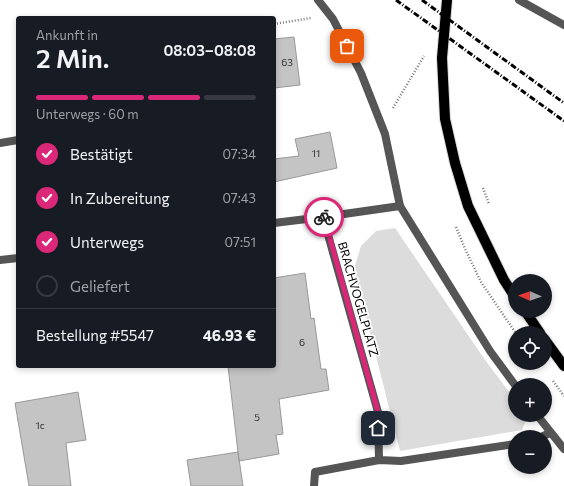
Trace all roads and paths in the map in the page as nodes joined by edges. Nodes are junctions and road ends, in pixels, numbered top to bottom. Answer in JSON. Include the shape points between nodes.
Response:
{"nodes":[{"id":1,"x":318,"y":0,"type":"edge"},
{"id":2,"x":447,"y":0,"type":"edge"},
{"id":3,"x":519,"y":0,"type":"edge"},
{"id":4,"x":330,"y":15,"type":"junction"},
{"id":5,"x":276,"y":24,"type":"edge"},
{"id":6,"x":564,"y":25,"type":"edge"},
{"id":7,"x":423,"y":56,"type":"dead end"},
{"id":8,"x":392,"y":109,"type":"dead end"},
{"id":9,"x":16,"y":140,"type":"edge"},
{"id":10,"x":0,"y":143,"type":"edge"},
{"id":11,"x":482,"y":186,"type":"dead end"},
{"id":12,"x":400,"y":206,"type":"junction"},
{"id":13,"x":490,"y":207,"type":"dead end"},
{"id":14,"x":323,"y":217,"type":"junction"},
{"id":15,"x":276,"y":223,"type":"edge"},
{"id":16,"x":16,"y":258,"type":"edge"},
{"id":17,"x":0,"y":260,"type":"edge"},
{"id":18,"x":508,"y":286,"type":"edge"},
{"id":19,"x":552,"y":350,"type":"edge"},
{"id":20,"x":564,"y":366,"type":"edge"},
{"id":21,"x":510,"y":378,"type":"edge"},
{"id":22,"x":552,"y":435,"type":"edge"},
{"id":23,"x":508,"y":445,"type":"edge"},
{"id":24,"x":564,"y":449,"type":"edge"},
{"id":25,"x":379,"y":460,"type":"junction"},
{"id":26,"x":314,"y":486,"type":"edge"}],
"edges":[{"from":1,"to":4,"type":"street"},
{"from":2,"to":18,"type":"main road","via":[[442,58],[445,119],[468,206]]},
{"from":3,"to":6,"type":"street"},
{"from":4,"to":5,"type":"path"},
{"from":4,"to":12,"type":"street","via":[[361,73],[385,134]]},
{"from":7,"to":8,"type":"path"},
{"from":9,"to":10,"type":"street"},
{"from":11,"to":13,"type":"path"},
{"from":12,"to":14,"type":"street"},
{"from":12,"to":21,"type":"street","via":[[490,351]]},
{"from":14,"to":15,"type":"street"},
{"from":14,"to":25,"type":"street","name":"BRACHVOGELPLATZ","via":[[378,412]]},
{"from":16,"to":17,"type":"street"},
{"from":19,"to":20,"type":"main road"},
{"from":22,"to":24,"type":"street"},
{"from":23,"to":25,"type":"street","via":[[401,461]]},
{"from":25,"to":26,"type":"street","via":[[315,472]]}]}
